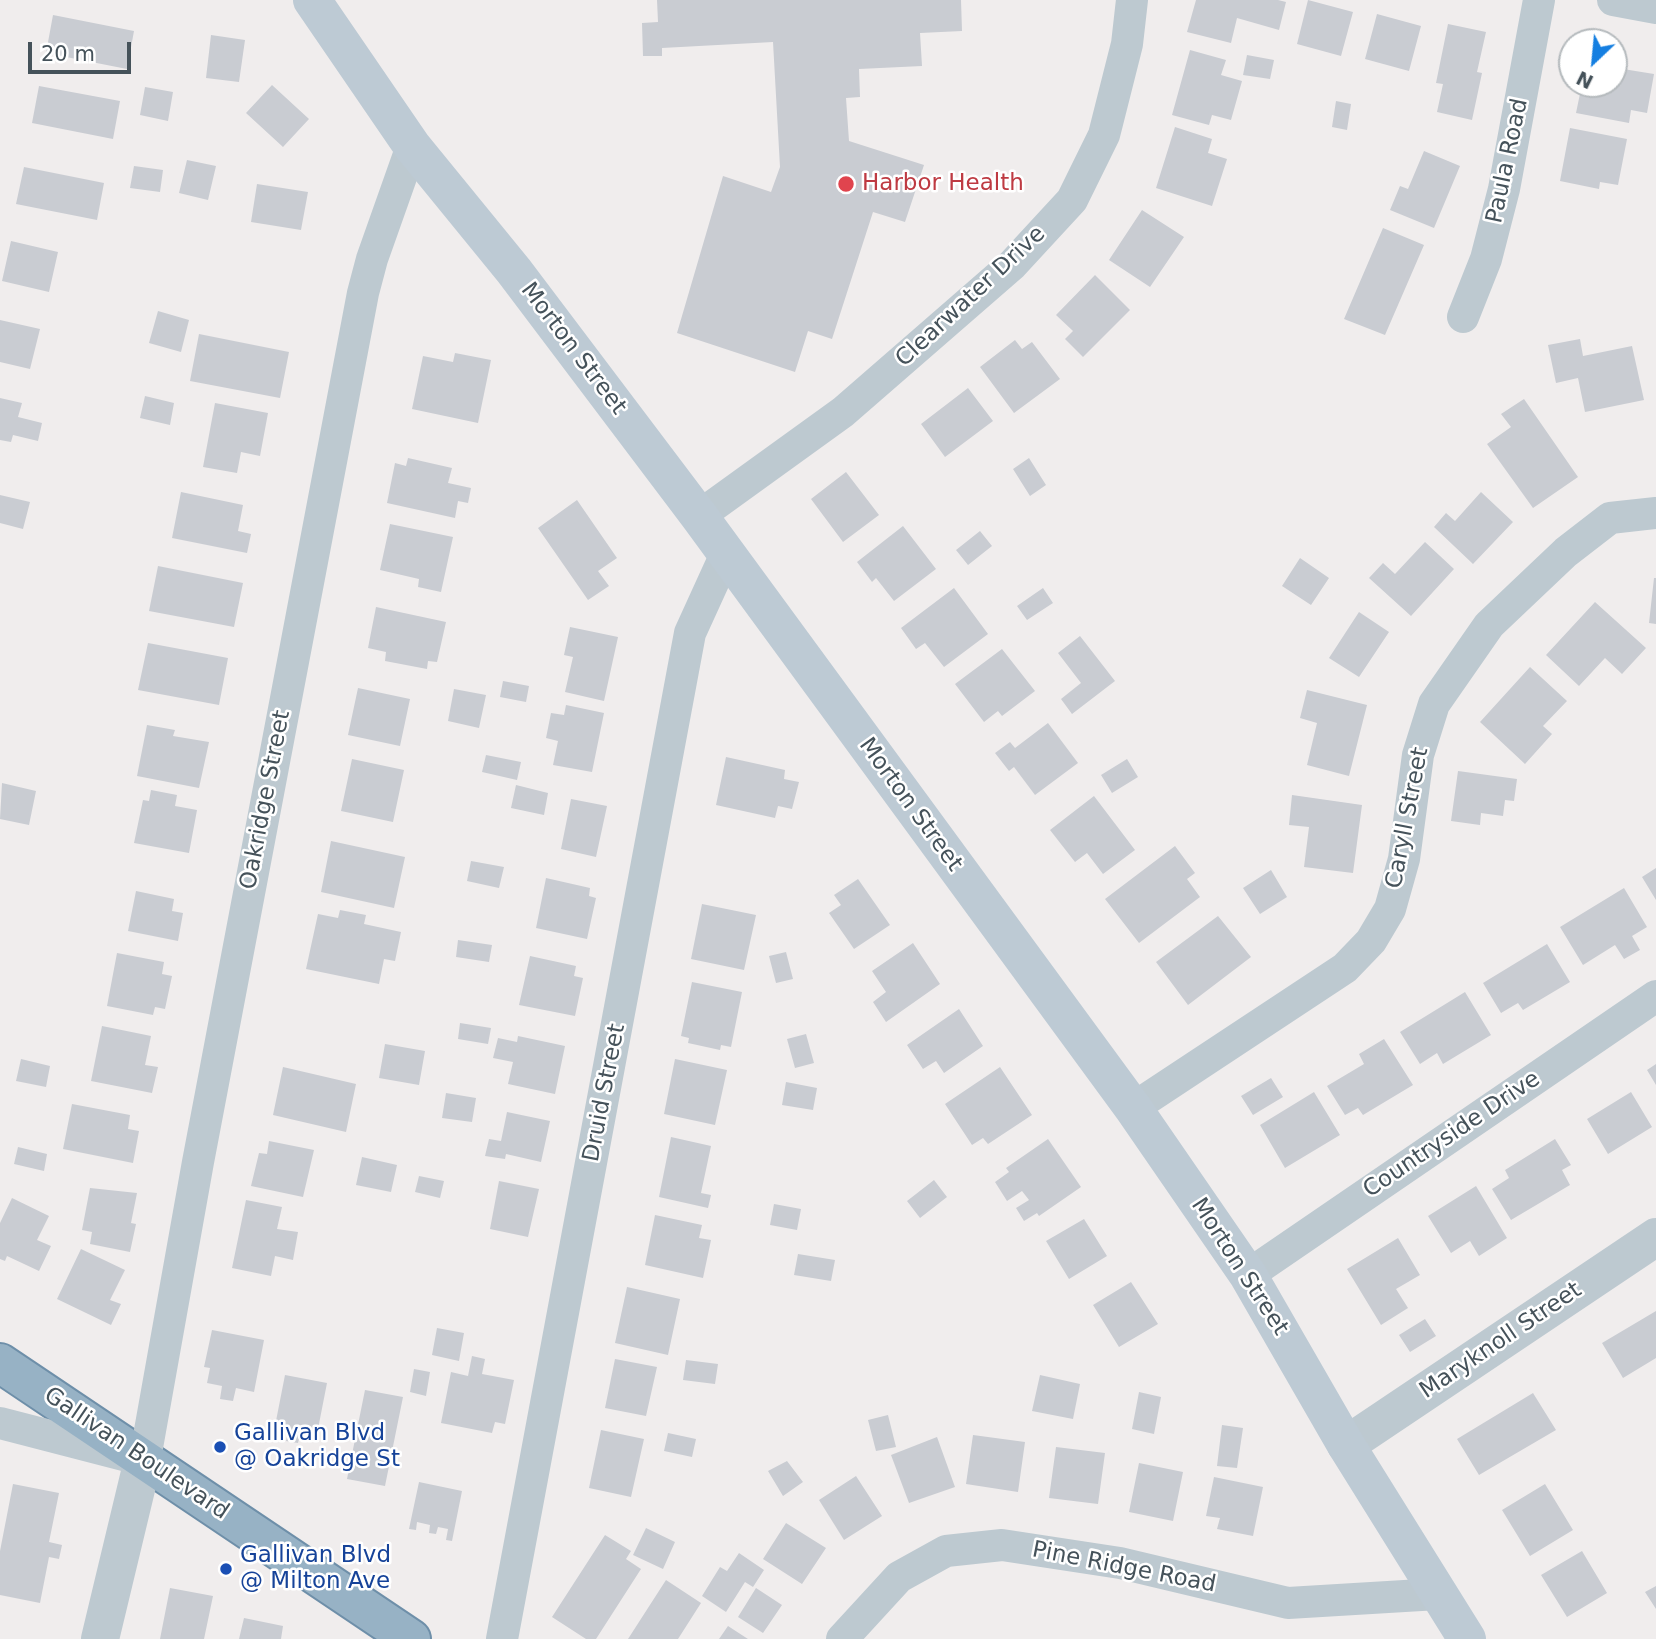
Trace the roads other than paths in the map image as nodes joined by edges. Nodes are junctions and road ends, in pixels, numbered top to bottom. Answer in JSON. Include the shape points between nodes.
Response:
{"nodes":[{"id":1,"x":312,"y":0,"type":"edge"},
{"id":2,"x":1132,"y":0,"type":"edge"},
{"id":3,"x":1539,"y":0,"type":"edge"},
{"id":4,"x":1614,"y":0,"type":"edge"},
{"id":5,"x":1656,"y":8,"type":"edge"},
{"id":6,"x":412,"y":146,"type":"junction"},
{"id":7,"x":1463,"y":317,"type":"dead end"},
{"id":8,"x":1656,"y":513,"type":"edge"},
{"id":9,"x":699,"y":516,"type":"junction"},
{"id":10,"x":726,"y":554,"type":"junction"},
{"id":11,"x":1656,"y":996,"type":"edge"},
{"id":12,"x":1133,"y":1108,"type":"junction"},
{"id":13,"x":1656,"y":1237,"type":"edge"},
{"id":14,"x":1248,"y":1275,"type":"junction"},
{"id":15,"x":0,"y":1363,"type":"edge"},
{"id":16,"x":0,"y":1423,"type":"edge"},
{"id":17,"x":1346,"y":1445,"type":"junction"},
{"id":18,"x":144,"y":1460,"type":"junction"},
{"id":19,"x":1438,"y":1594,"type":"junction"},
{"id":20,"x":100,"y":1639,"type":"edge"},
{"id":21,"x":411,"y":1639,"type":"edge"},
{"id":22,"x":502,"y":1639,"type":"edge"},
{"id":23,"x":842,"y":1639,"type":"edge"},
{"id":24,"x":1467,"y":1639,"type":"edge"}],
"edges":[{"from":1,"to":6,"type":"main road","name":"Morton Street"},
{"from":2,"to":9,"type":"street","name":"Clearwater Drive","via":[[1127,44],[1104,135],[1072,200],[1012,265],[843,412]]},
{"from":3,"to":7,"type":"street","name":"Paula Road","via":[[1504,189],[1486,259]]},
{"from":4,"to":5,"type":"street"},
{"from":6,"to":9,"type":"main road","name":"Morton Street","via":[[514,271]]},
{"from":6,"to":18,"type":"street","name":"Oakridge Street","via":[[363,293]]},
{"from":8,"to":12,"type":"street","name":"Caryll Street","via":[[1610,518],[1566,552],[1489,625],[1434,704],[1418,755],[1404,859],[1390,909],[1371,941],[1345,968]]},
{"from":9,"to":10,"type":"main road","name":"Morton Street"},
{"from":10,"to":12,"type":"main road","name":"Morton Street"},
{"from":10,"to":22,"type":"street","name":"Druid Street","via":[[690,633]]},
{"from":11,"to":14,"type":"street","name":"Countryside Drive"},
{"from":12,"to":14,"type":"main road","name":"Morton Street"},
{"from":13,"to":17,"type":"street","name":"Maryknoll Street"},
{"from":14,"to":17,"type":"main road","name":"Morton Street"},
{"from":15,"to":18,"type":"highway","name":"Gallivan Boulevard"},
{"from":16,"to":18,"type":"street"},
{"from":17,"to":19,"type":"main road","name":"Morton Street"},
{"from":18,"to":20,"type":"street"},
{"from":18,"to":21,"type":"highway","name":"Gallivan Boulevard"},
{"from":19,"to":23,"type":"street","name":"Pine Ridge Road","via":[[1288,1603],[1120,1563],[1002,1545],[946,1551],[899,1577]]},
{"from":19,"to":24,"type":"main road","name":"Morton Street"}]}
